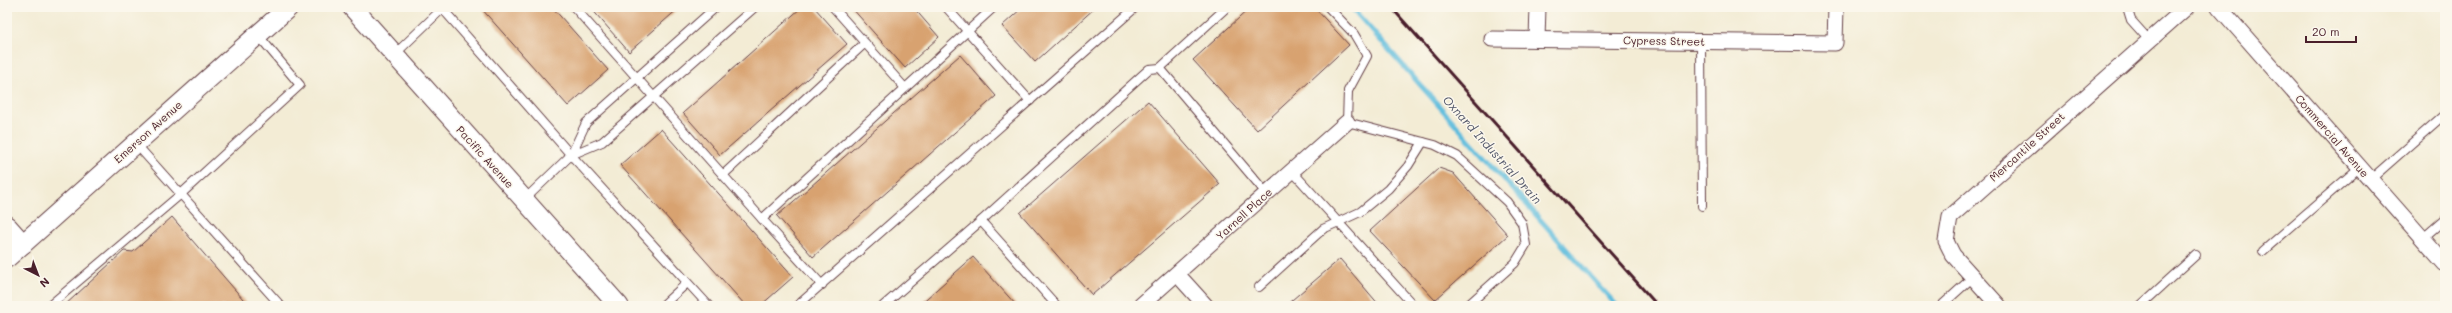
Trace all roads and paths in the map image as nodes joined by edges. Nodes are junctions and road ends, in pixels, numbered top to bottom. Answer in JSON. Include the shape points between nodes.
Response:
{"nodes":[{"id":1,"x":290,"y":7,"type":"edge"},
{"id":2,"x":352,"y":7,"type":"edge"},
{"id":3,"x":574,"y":7,"type":"edge"},
{"id":4,"x":716,"y":7,"type":"edge"},
{"id":5,"x":755,"y":7,"type":"edge"},
{"id":6,"x":834,"y":7,"type":"edge"},
{"id":7,"x":946,"y":7,"type":"edge"},
{"id":8,"x":994,"y":7,"type":"edge"},
{"id":9,"x":1136,"y":7,"type":"edge"},
{"id":10,"x":1227,"y":7,"type":"edge"},
{"id":11,"x":1328,"y":7,"type":"edge"},
{"id":12,"x":1538,"y":7,"type":"edge"},
{"id":13,"x":1836,"y":7,"type":"edge"},
{"id":14,"x":2127,"y":7,"type":"edge"},
{"id":15,"x":2187,"y":7,"type":"edge"},
{"id":16,"x":2219,"y":7,"type":"edge"},
{"id":17,"x":442,"y":8,"type":"edge"},
{"id":18,"x":968,"y":31,"type":"junction"},
{"id":19,"x":258,"y":35,"type":"junction"},
{"id":20,"x":1492,"y":39,"type":"dead end"},
{"id":21,"x":1537,"y":39,"type":"junction"},
{"id":22,"x":2149,"y":40,"type":"junction"},
{"id":23,"x":1701,"y":41,"type":"junction"},
{"id":24,"x":865,"y":43,"type":"junction"},
{"id":25,"x":394,"y":55,"type":"junction"},
{"id":26,"x":1160,"y":68,"type":"junction"},
{"id":27,"x":636,"y":78,"type":"junction"},
{"id":28,"x":906,"y":88,"type":"junction"},
{"id":29,"x":653,"y":97,"type":"junction"},
{"id":30,"x":1030,"y":101,"type":"junction"},
{"id":31,"x":2445,"y":114,"type":"edge"},
{"id":32,"x":1347,"y":122,"type":"junction"},
{"id":33,"x":1423,"y":142,"type":"junction"},
{"id":34,"x":136,"y":144,"type":"junction"},
{"id":35,"x":571,"y":156,"type":"junction"},
{"id":36,"x":2360,"y":167,"type":"junction"},
{"id":37,"x":1292,"y":170,"type":"junction"},
{"id":38,"x":723,"y":175,"type":"junction"},
{"id":39,"x":2371,"y":179,"type":"junction"},
{"id":40,"x":181,"y":194,"type":"junction"},
{"id":41,"x":1267,"y":194,"type":"junction"},
{"id":42,"x":524,"y":200,"type":"junction"},
{"id":43,"x":1702,"y":206,"type":"dead end"},
{"id":44,"x":762,"y":219,"type":"junction"},
{"id":45,"x":2445,"y":219,"type":"edge"},
{"id":46,"x":981,"y":221,"type":"junction"},
{"id":47,"x":1340,"y":223,"type":"junction"},
{"id":48,"x":7,"y":226,"type":"edge"},
{"id":49,"x":2422,"y":239,"type":"junction"},
{"id":50,"x":23,"y":244,"type":"junction"},
{"id":51,"x":2263,"y":251,"type":"dead end"},
{"id":52,"x":2196,"y":255,"type":"dead end"},
{"id":53,"x":7,"y":258,"type":"edge"},
{"id":54,"x":2445,"y":264,"type":"edge"},
{"id":55,"x":1177,"y":274,"type":"junction"},
{"id":56,"x":1973,"y":277,"type":"junction"},
{"id":57,"x":687,"y":283,"type":"junction"},
{"id":58,"x":822,"y":285,"type":"junction"},
{"id":59,"x":1259,"y":287,"type":"dead end"},
{"id":60,"x":49,"y":306,"type":"edge"},
{"id":61,"x":281,"y":306,"type":"edge"},
{"id":62,"x":619,"y":306,"type":"edge"},
{"id":63,"x":662,"y":306,"type":"edge"},
{"id":64,"x":709,"y":306,"type":"edge"},
{"id":65,"x":797,"y":306,"type":"edge"},
{"id":66,"x":883,"y":306,"type":"edge"},
{"id":67,"x":1056,"y":306,"type":"edge"},
{"id":68,"x":1140,"y":306,"type":"edge"},
{"id":69,"x":1206,"y":306,"type":"edge"},
{"id":70,"x":1414,"y":306,"type":"edge"},
{"id":71,"x":1467,"y":306,"type":"edge"},
{"id":72,"x":1942,"y":306,"type":"edge"},
{"id":73,"x":1999,"y":306,"type":"edge"},
{"id":74,"x":2140,"y":306,"type":"edge"}],
"edges":[{"from":1,"to":19,"type":"street","name":"Emerson Avenue"},
{"from":2,"to":25,"type":"street","name":"Pacific Avenue"},
{"from":3,"to":27,"type":"lane"},
{"from":4,"to":27,"type":"lane"},
{"from":5,"to":29,"type":"lane"},
{"from":6,"to":24,"type":"lane"},
{"from":7,"to":18,"type":"lane"},
{"from":8,"to":18,"type":"lane"},
{"from":9,"to":30,"type":"lane"},
{"from":10,"to":26,"type":"lane"},
{"from":11,"to":32,"type":"lane","via":[[1354,34],[1367,56],[1348,91]]},
{"from":12,"to":21,"type":"street"},
{"from":13,"to":23,"type":"street","name":"Cypress Street","via":[[1835,43]]},
{"from":14,"to":22,"type":"lane","via":[[2131,20]]},
{"from":15,"to":22,"type":"street","name":"Mercantile Street"},
{"from":16,"to":36,"type":"street","name":"Commercial Avenue"},
{"from":17,"to":25,"type":"lane"},
{"from":17,"to":35,"type":"lane"},
{"from":18,"to":28,"type":"lane"},
{"from":18,"to":30,"type":"lane"},
{"from":19,"to":34,"type":"street","name":"Emerson Avenue"},
{"from":19,"to":40,"type":"lane","via":[[300,85]]},
{"from":20,"to":21,"type":"street","name":"Cypress Street"},
{"from":21,"to":23,"type":"street","name":"Cypress Street"},
{"from":22,"to":56,"type":"street","name":"Mercantile Street","via":[[1950,217],[1946,241],[1953,255]]},
{"from":23,"to":43,"type":"lane"},
{"from":24,"to":28,"type":"lane"},
{"from":24,"to":38,"type":"lane"},
{"from":25,"to":42,"type":"street","name":"Pacific Avenue"},
{"from":26,"to":41,"type":"lane"},
{"from":26,"to":46,"type":"lane","via":[[1149,69]]},
{"from":27,"to":29,"type":"lane"},
{"from":27,"to":35,"type":"lane","via":[[586,123]]},
{"from":28,"to":44,"type":"lane"},
{"from":29,"to":35,"type":"lane","via":[[602,142]]},
{"from":29,"to":38,"type":"lane"},
{"from":30,"to":58,"type":"lane"},
{"from":31,"to":39,"type":"lane"},
{"from":32,"to":33,"type":"lane"},
{"from":32,"to":37,"type":"street","name":"Yarnell Place"},
{"from":33,"to":47,"type":"lane","via":[[1408,166],[1388,189],[1360,212]]},
{"from":33,"to":71,"type":"lane","via":[[1457,156],[1475,170],[1522,223],[1526,244],[1515,263]]},
{"from":34,"to":40,"type":"lane"},
{"from":34,"to":50,"type":"street","name":"Emerson Avenue"},
{"from":35,"to":42,"type":"lane"},
{"from":35,"to":57,"type":"lane"},
{"from":36,"to":39,"type":"street","name":"Commercial Avenue"},
{"from":36,"to":51,"type":"lane"},
{"from":37,"to":41,"type":"street","name":"Yarnell Place"},
{"from":37,"to":47,"type":"lane"},
{"from":38,"to":44,"type":"lane"},
{"from":39,"to":49,"type":"street","name":"Commercial Avenue"},
{"from":40,"to":60,"type":"lane"},
{"from":40,"to":61,"type":"lane"},
{"from":41,"to":55,"type":"street","name":"Yarnell Place"},
{"from":42,"to":62,"type":"street","name":"Pacific Avenue"},
{"from":44,"to":58,"type":"lane"},
{"from":45,"to":49,"type":"lane"},
{"from":46,"to":66,"type":"lane"},
{"from":46,"to":67,"type":"lane"},
{"from":47,"to":59,"type":"lane","via":[[1323,230]]},
{"from":47,"to":70,"type":"lane"},
{"from":48,"to":50,"type":"street"},
{"from":49,"to":54,"type":"street","name":"Commercial Avenue"},
{"from":50,"to":53,"type":"street","name":"Emerson Avenue"},
{"from":52,"to":74,"type":"lane"},
{"from":55,"to":68,"type":"street","name":"Yarnell Place"},
{"from":55,"to":69,"type":"street"},
{"from":56,"to":72,"type":"lane"},
{"from":56,"to":73,"type":"street","name":"Mercantile Street"},
{"from":57,"to":63,"type":"lane"},
{"from":57,"to":64,"type":"lane"},
{"from":58,"to":65,"type":"lane"}]}
